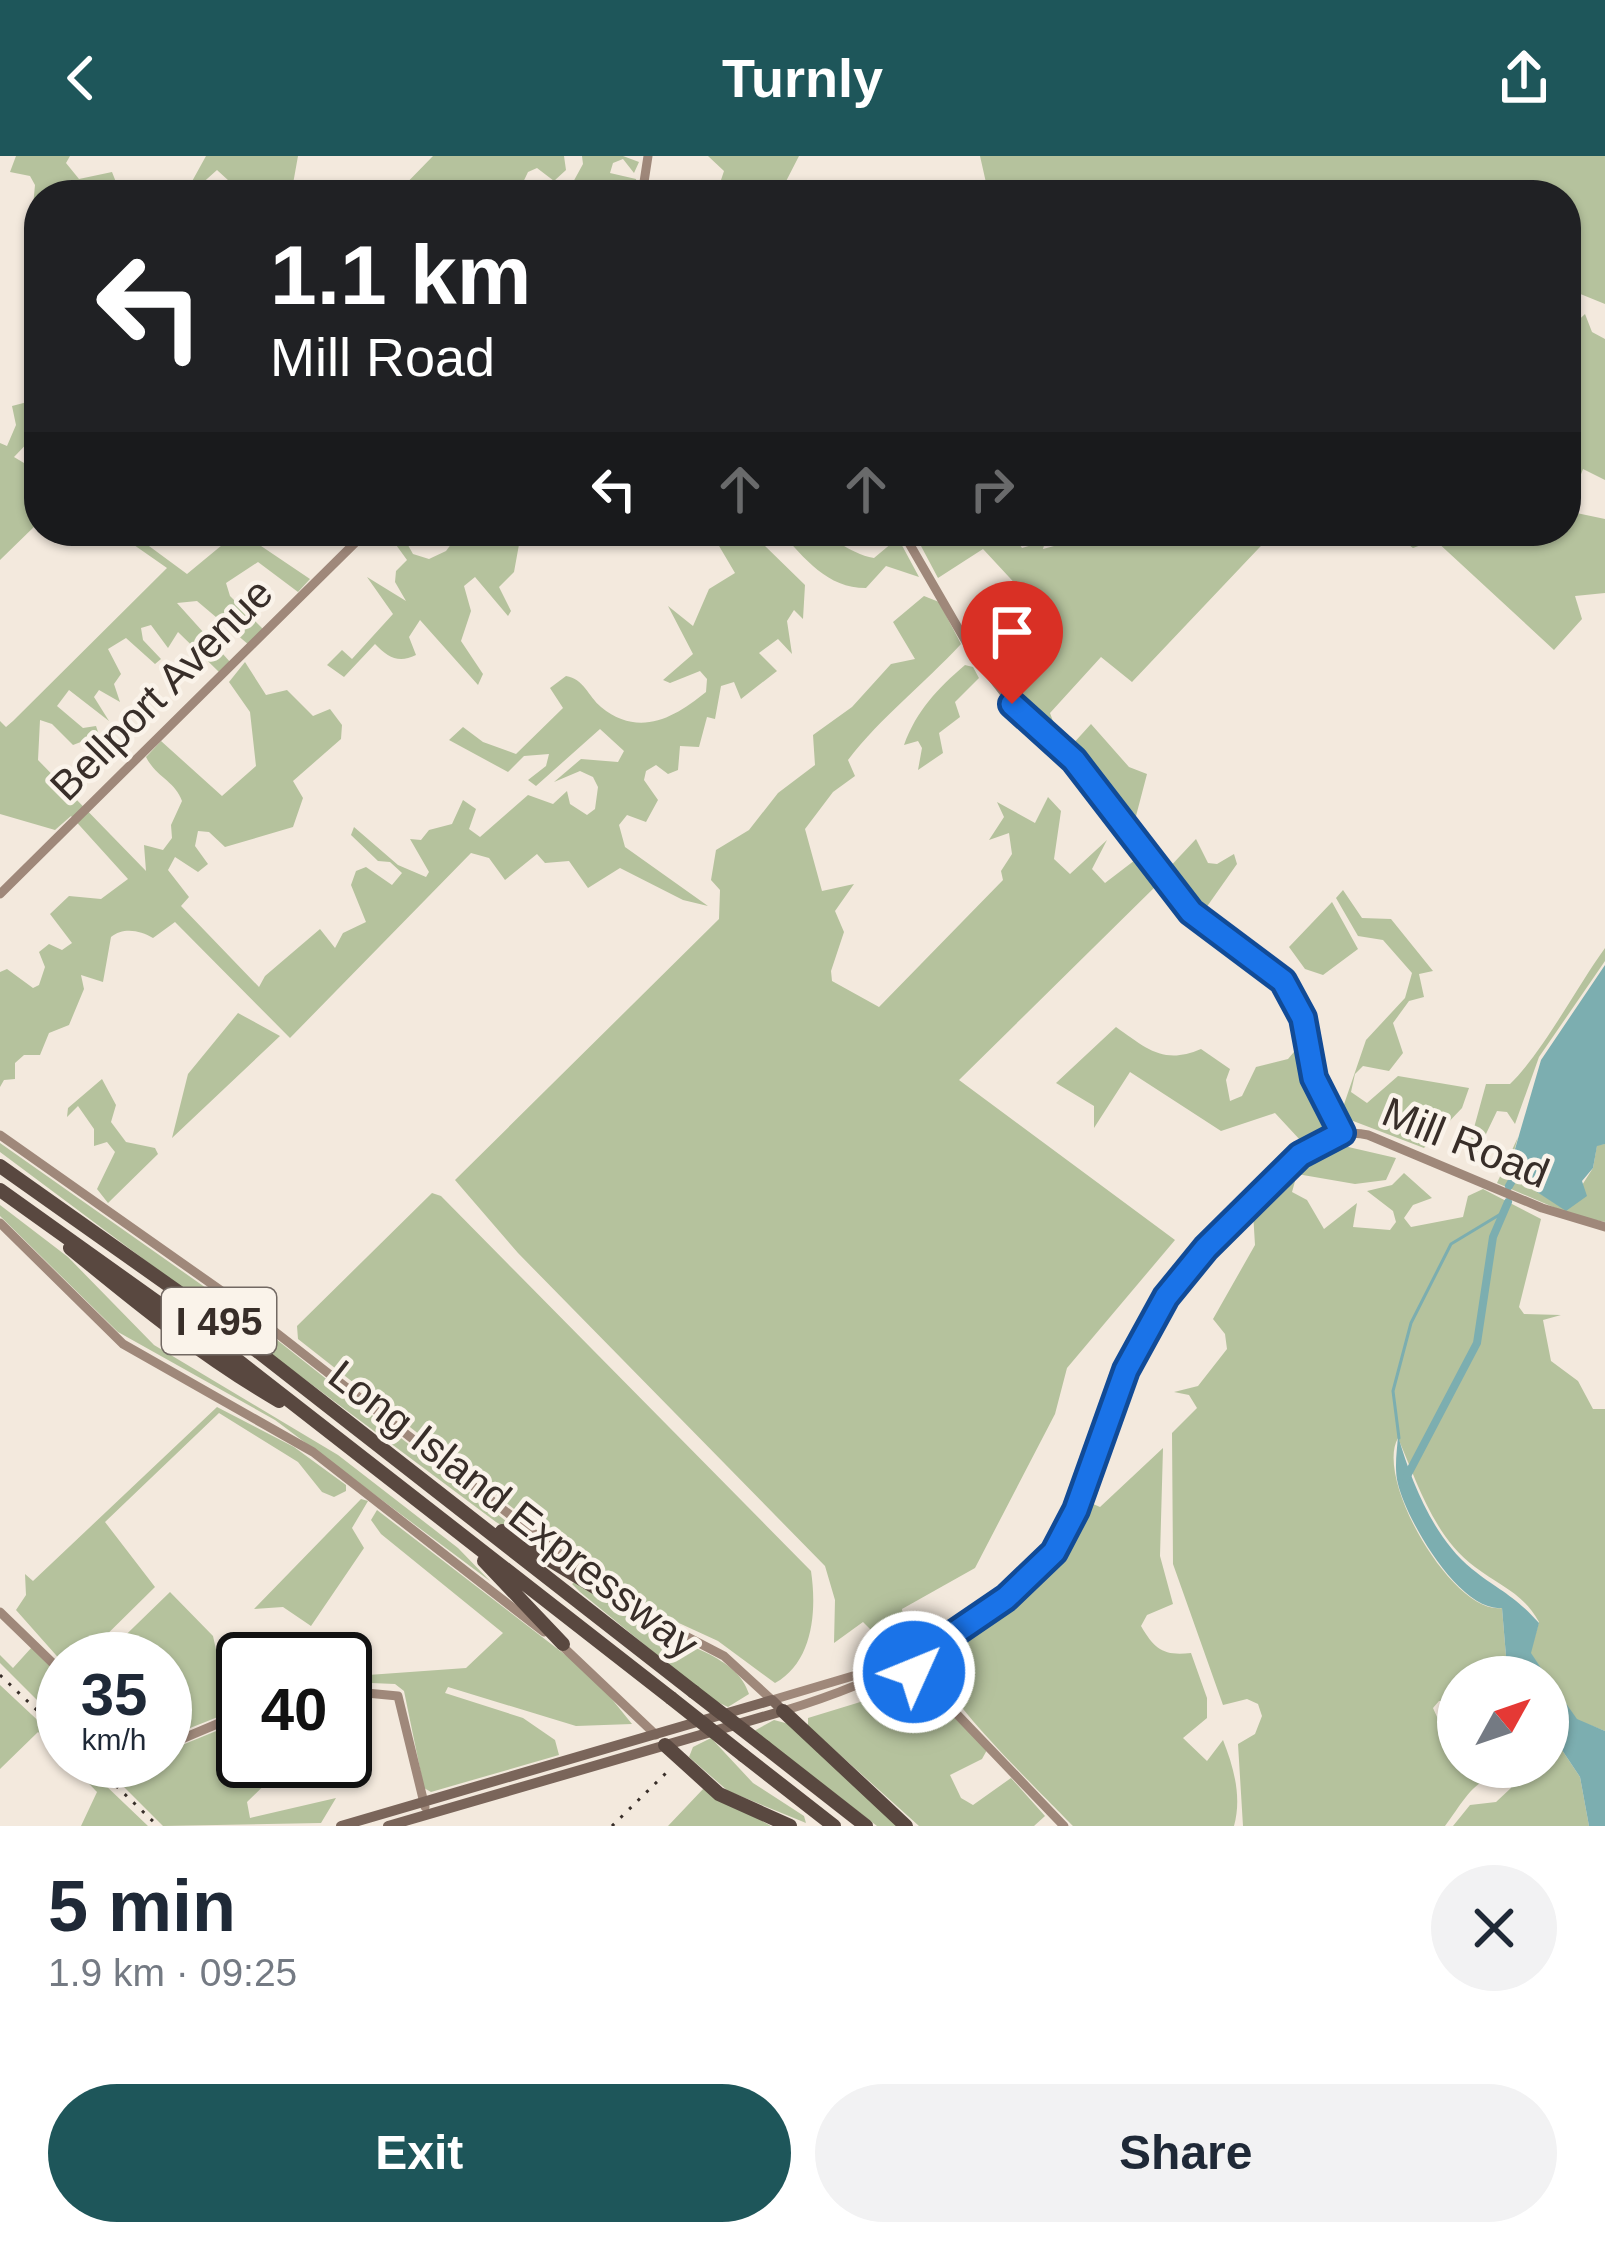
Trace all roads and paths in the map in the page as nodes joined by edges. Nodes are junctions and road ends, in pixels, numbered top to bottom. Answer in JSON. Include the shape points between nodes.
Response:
{"nodes":[{"id":1,"x":352,"y":546,"type":"edge"},
{"id":2,"x":911,"y":546,"type":"edge"},
{"id":3,"x":0,"y":894,"type":"edge"},
{"id":4,"x":1328,"y":1108,"type":"junction"},
{"id":5,"x":1342,"y":1133,"type":"junction"},
{"id":6,"x":0,"y":1135,"type":"edge"},
{"id":7,"x":1368,"y":1135,"type":"junction"},
{"id":8,"x":0,"y":1166,"type":"edge"},
{"id":9,"x":6,"y":1194,"type":"edge"},
{"id":10,"x":0,"y":1223,"type":"edge"},
{"id":11,"x":1605,"y":1227,"type":"edge"},
{"id":12,"x":430,"y":1485,"type":"junction"},
{"id":13,"x":436,"y":1514,"type":"junction"},
{"id":14,"x":631,"y":1609,"type":"junction"},
{"id":15,"x":0,"y":1612,"type":"edge"},
{"id":16,"x":562,"y":1645,"type":"junction"},
{"id":17,"x":36,"y":1647,"type":"edge"},
{"id":18,"x":922,"y":1654,"type":"junction"},
{"id":19,"x":897,"y":1666,"type":"junction"},
{"id":20,"x":923,"y":1685,"type":"junction"},
{"id":21,"x":843,"y":1693,"type":"junction"},
{"id":22,"x":372,"y":1694,"type":"edge"},
{"id":23,"x":778,"y":1706,"type":"junction"},
{"id":24,"x":632,"y":1709,"type":"junction"},
{"id":25,"x":661,"y":1740,"type":"junction"},
{"id":26,"x":630,"y":1742,"type":"junction"},
{"id":27,"x":426,"y":1809,"type":"junction"},
{"id":28,"x":341,"y":1826,"type":"edge"},
{"id":29,"x":388,"y":1826,"type":"edge"},
{"id":30,"x":790,"y":1826,"type":"edge"},
{"id":31,"x":834,"y":1826,"type":"edge"},
{"id":32,"x":866,"y":1826,"type":"edge"},
{"id":33,"x":906,"y":1826,"type":"edge"},
{"id":34,"x":1064,"y":1826,"type":"edge"}],
"edges":[{"from":1,"to":3,"type":"main road","name":"Bellport Avenue"},
{"from":2,"to":4,"type":"main road","name":"Mill Road","via":[[1007,698],[1074,760],[1191,912],[1287,986]]},
{"from":4,"to":5,"type":"main road","name":"Mill Road"},
{"from":4,"to":7,"type":"main road"},
{"from":5,"to":7,"type":"main road","name":"Mill Road"},
{"from":5,"to":18,"type":"main road","via":[[1300,1155],[1166,1297],[1126,1370],[1054,1552],[1006,1598]]},
{"from":6,"to":14,"type":"main road","via":[[266,1324]]},
{"from":7,"to":11,"type":"main road","name":"Mill Road"},
{"from":8,"to":12,"type":"highway","name":"Long Island Expressway","number":"I 495"},
{"from":9,"to":13,"type":"highway","name":"Long Island Expressway","number":"I 495"},
{"from":10,"to":16,"type":"main road","via":[[123,1344],[326,1461]]},
{"from":12,"to":14,"type":"highway"},
{"from":12,"to":32,"type":"highway","name":"Long Island Expressway","number":"I 495","bridge":true},
{"from":13,"to":16,"type":"highway"},
{"from":13,"to":31,"type":"highway","name":"Long Island Expressway","number":"I 495","bridge":true},
{"from":14,"to":23,"type":"main road","via":[[724,1656]]},
{"from":15,"to":17,"type":"main road"},
{"from":16,"to":24,"type":"main road"},
{"from":18,"to":19,"type":"main road"},
{"from":18,"to":20,"type":"main road","via":[[914,1672]]},
{"from":19,"to":20,"type":"main road"},
{"from":19,"to":21,"type":"main road"},
{"from":19,"to":23,"type":"main road"},
{"from":20,"to":21,"type":"main road","via":[[895,1678]]},
{"from":20,"to":34,"type":"main road"},
{"from":21,"to":23,"type":"main road"},
{"from":22,"to":27,"type":"main road","via":[[398,1696]]},
{"from":23,"to":25,"type":"main road"},
{"from":23,"to":33,"type":"highway"},
{"from":24,"to":25,"type":"main road"},
{"from":24,"to":26,"type":"main road","via":[[643,1730]]},
{"from":25,"to":26,"type":"main road"},
{"from":25,"to":27,"type":"main road"},
{"from":25,"to":30,"type":"highway","via":[[719,1794]]},
{"from":26,"to":27,"type":"main road"},
{"from":27,"to":28,"type":"main road"},
{"from":27,"to":29,"type":"main road"}]}
